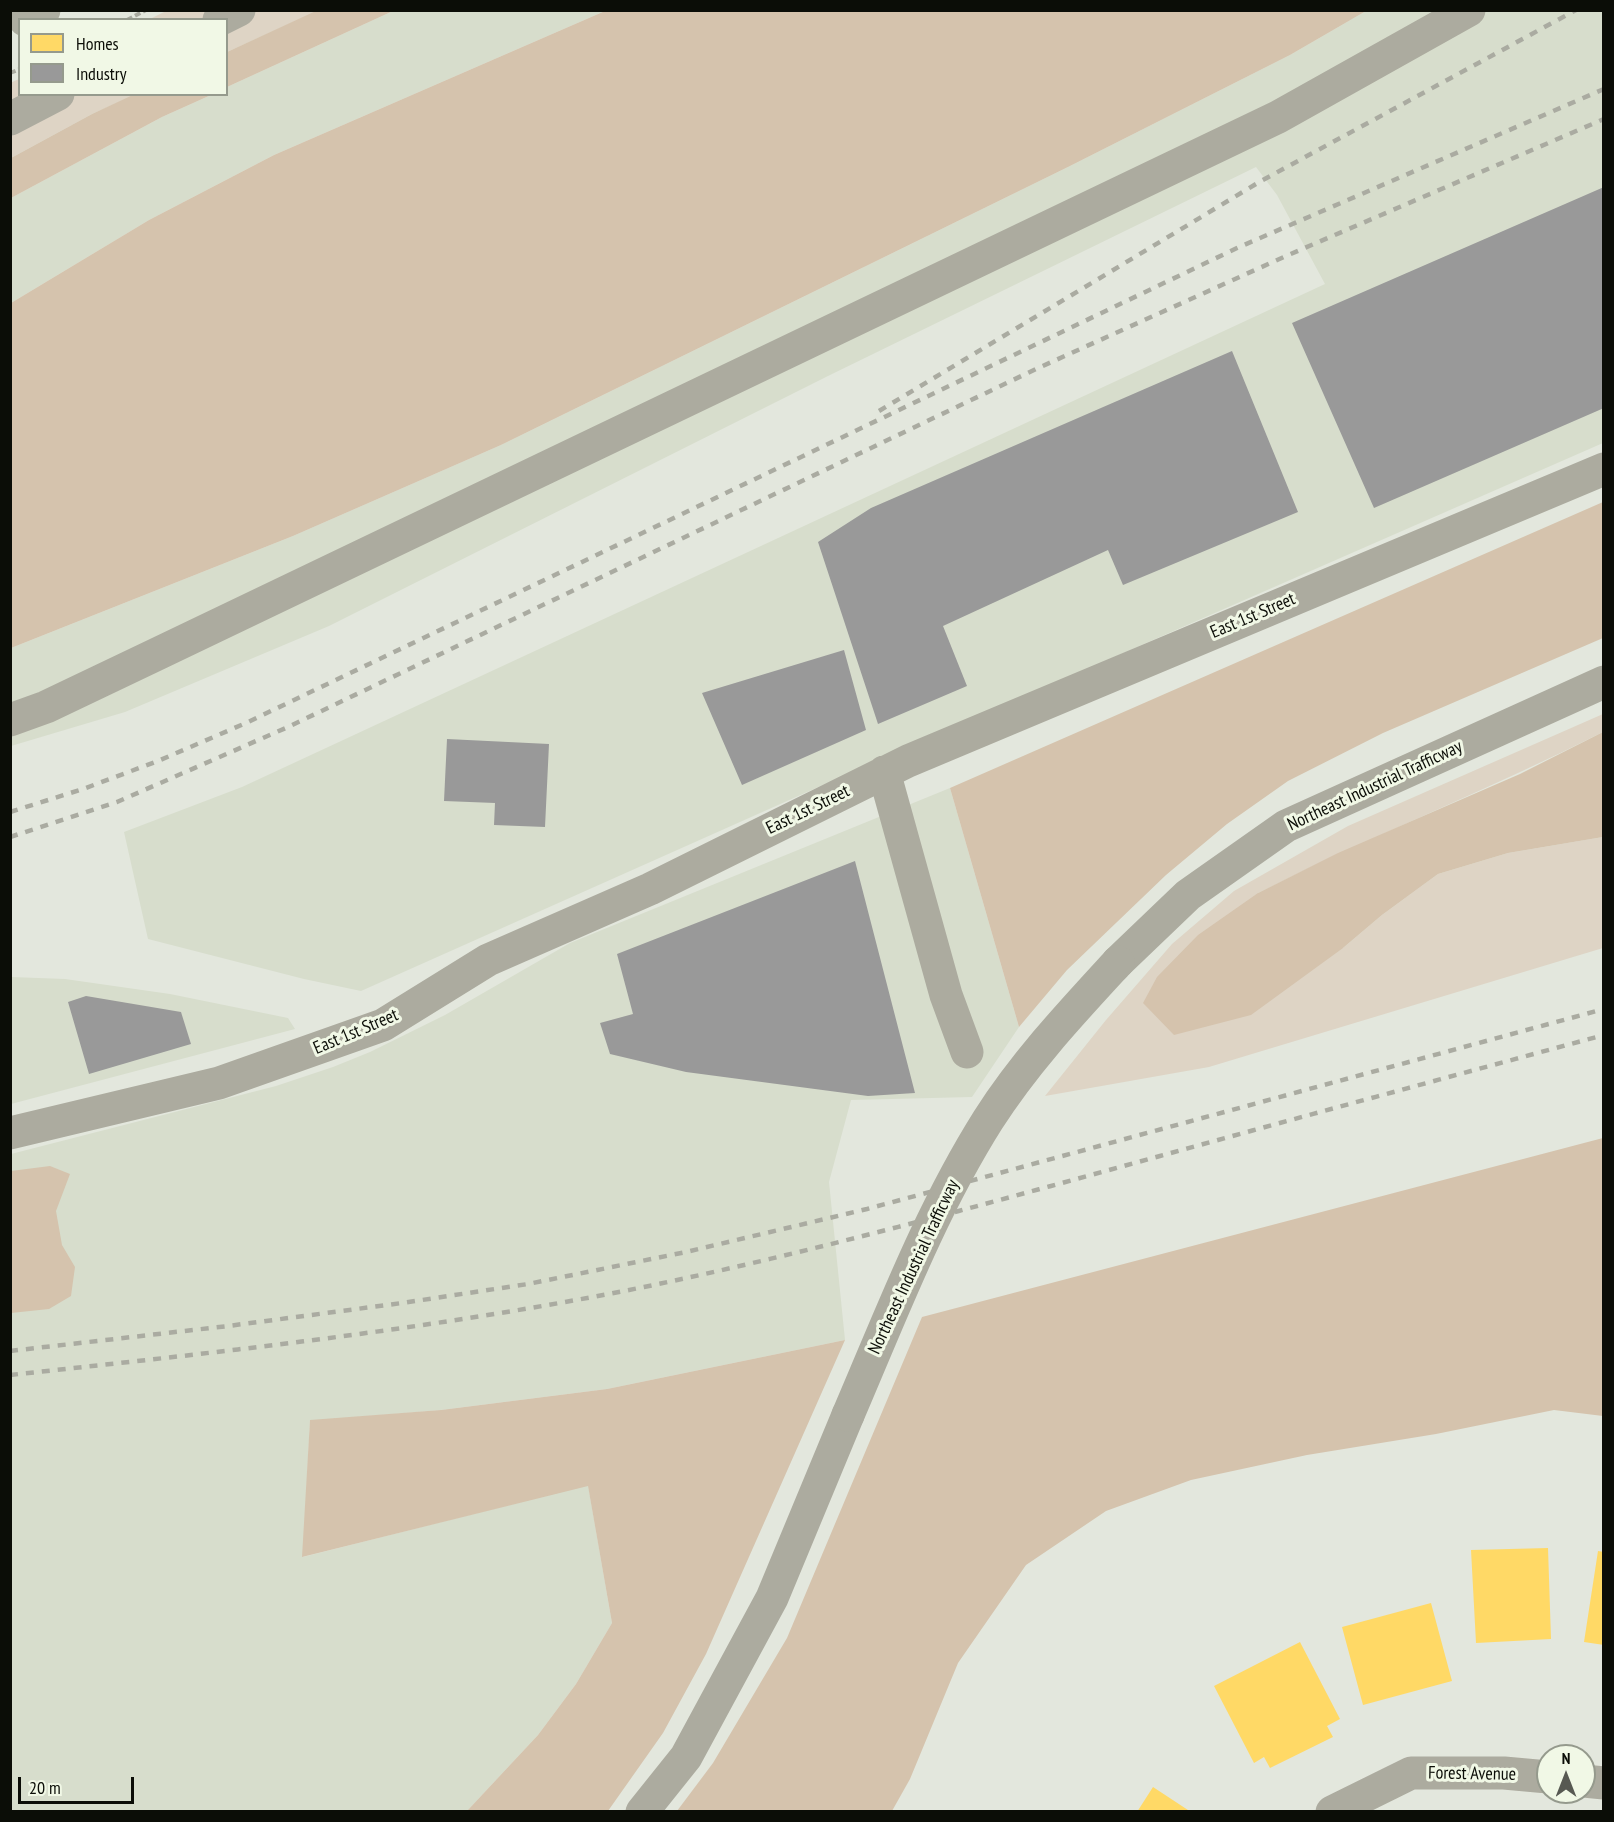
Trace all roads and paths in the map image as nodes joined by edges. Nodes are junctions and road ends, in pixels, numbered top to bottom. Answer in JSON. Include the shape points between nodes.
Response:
{"nodes":[{"id":1,"x":44,"y":10,"type":"edge"},
{"id":2,"x":146,"y":10,"type":"edge"},
{"id":3,"x":239,"y":10,"type":"edge"},
{"id":4,"x":1469,"y":10,"type":"edge"},
{"id":5,"x":29,"y":18,"type":"edge"},
{"id":6,"x":131,"y":18,"type":"edge"},
{"id":7,"x":223,"y":18,"type":"edge"},
{"id":8,"x":54,"y":96,"type":"edge"},
{"id":9,"x":10,"y":119,"type":"edge"},
{"id":10,"x":1604,"y":469,"type":"edge"},
{"id":11,"x":1604,"y":682,"type":"edge"},
{"id":12,"x":10,"y":720,"type":"edge"},
{"id":13,"x":884,"y":772,"type":"junction"},
{"id":14,"x":967,"y":1052,"type":"dead end"},
{"id":15,"x":10,"y":1133,"type":"edge"},
{"id":16,"x":1536,"y":1777,"type":"edge"},
{"id":17,"x":642,"y":1812,"type":"edge"},
{"id":18,"x":1332,"y":1812,"type":"edge"}],
"edges":[{"from":1,"to":5,"type":"main road"},
{"from":2,"to":6,"type":"path"},
{"from":3,"to":7,"type":"street"},
{"from":4,"to":12,"type":"street","via":[[1278,117],[46,707]]},
{"from":8,"to":9,"type":"street"},
{"from":10,"to":13,"type":"street","name":"East 1st Street"},
{"from":11,"to":17,"type":"street","name":"Northeast Industrial Trafficway","bridge":true,"via":[[1286,826],[1188,895],[1118,962],[1047,1039],[988,1119],[937,1210],[772,1598],[686,1757]]},
{"from":13,"to":14,"type":"street","via":[[946,995]]},
{"from":13,"to":15,"type":"street","name":"East 1st Street","via":[[650,889],[488,960],[383,1025],[219,1083]]},
{"from":16,"to":18,"type":"street","name":"Forest Avenue","via":[[1411,1773]]}]}
